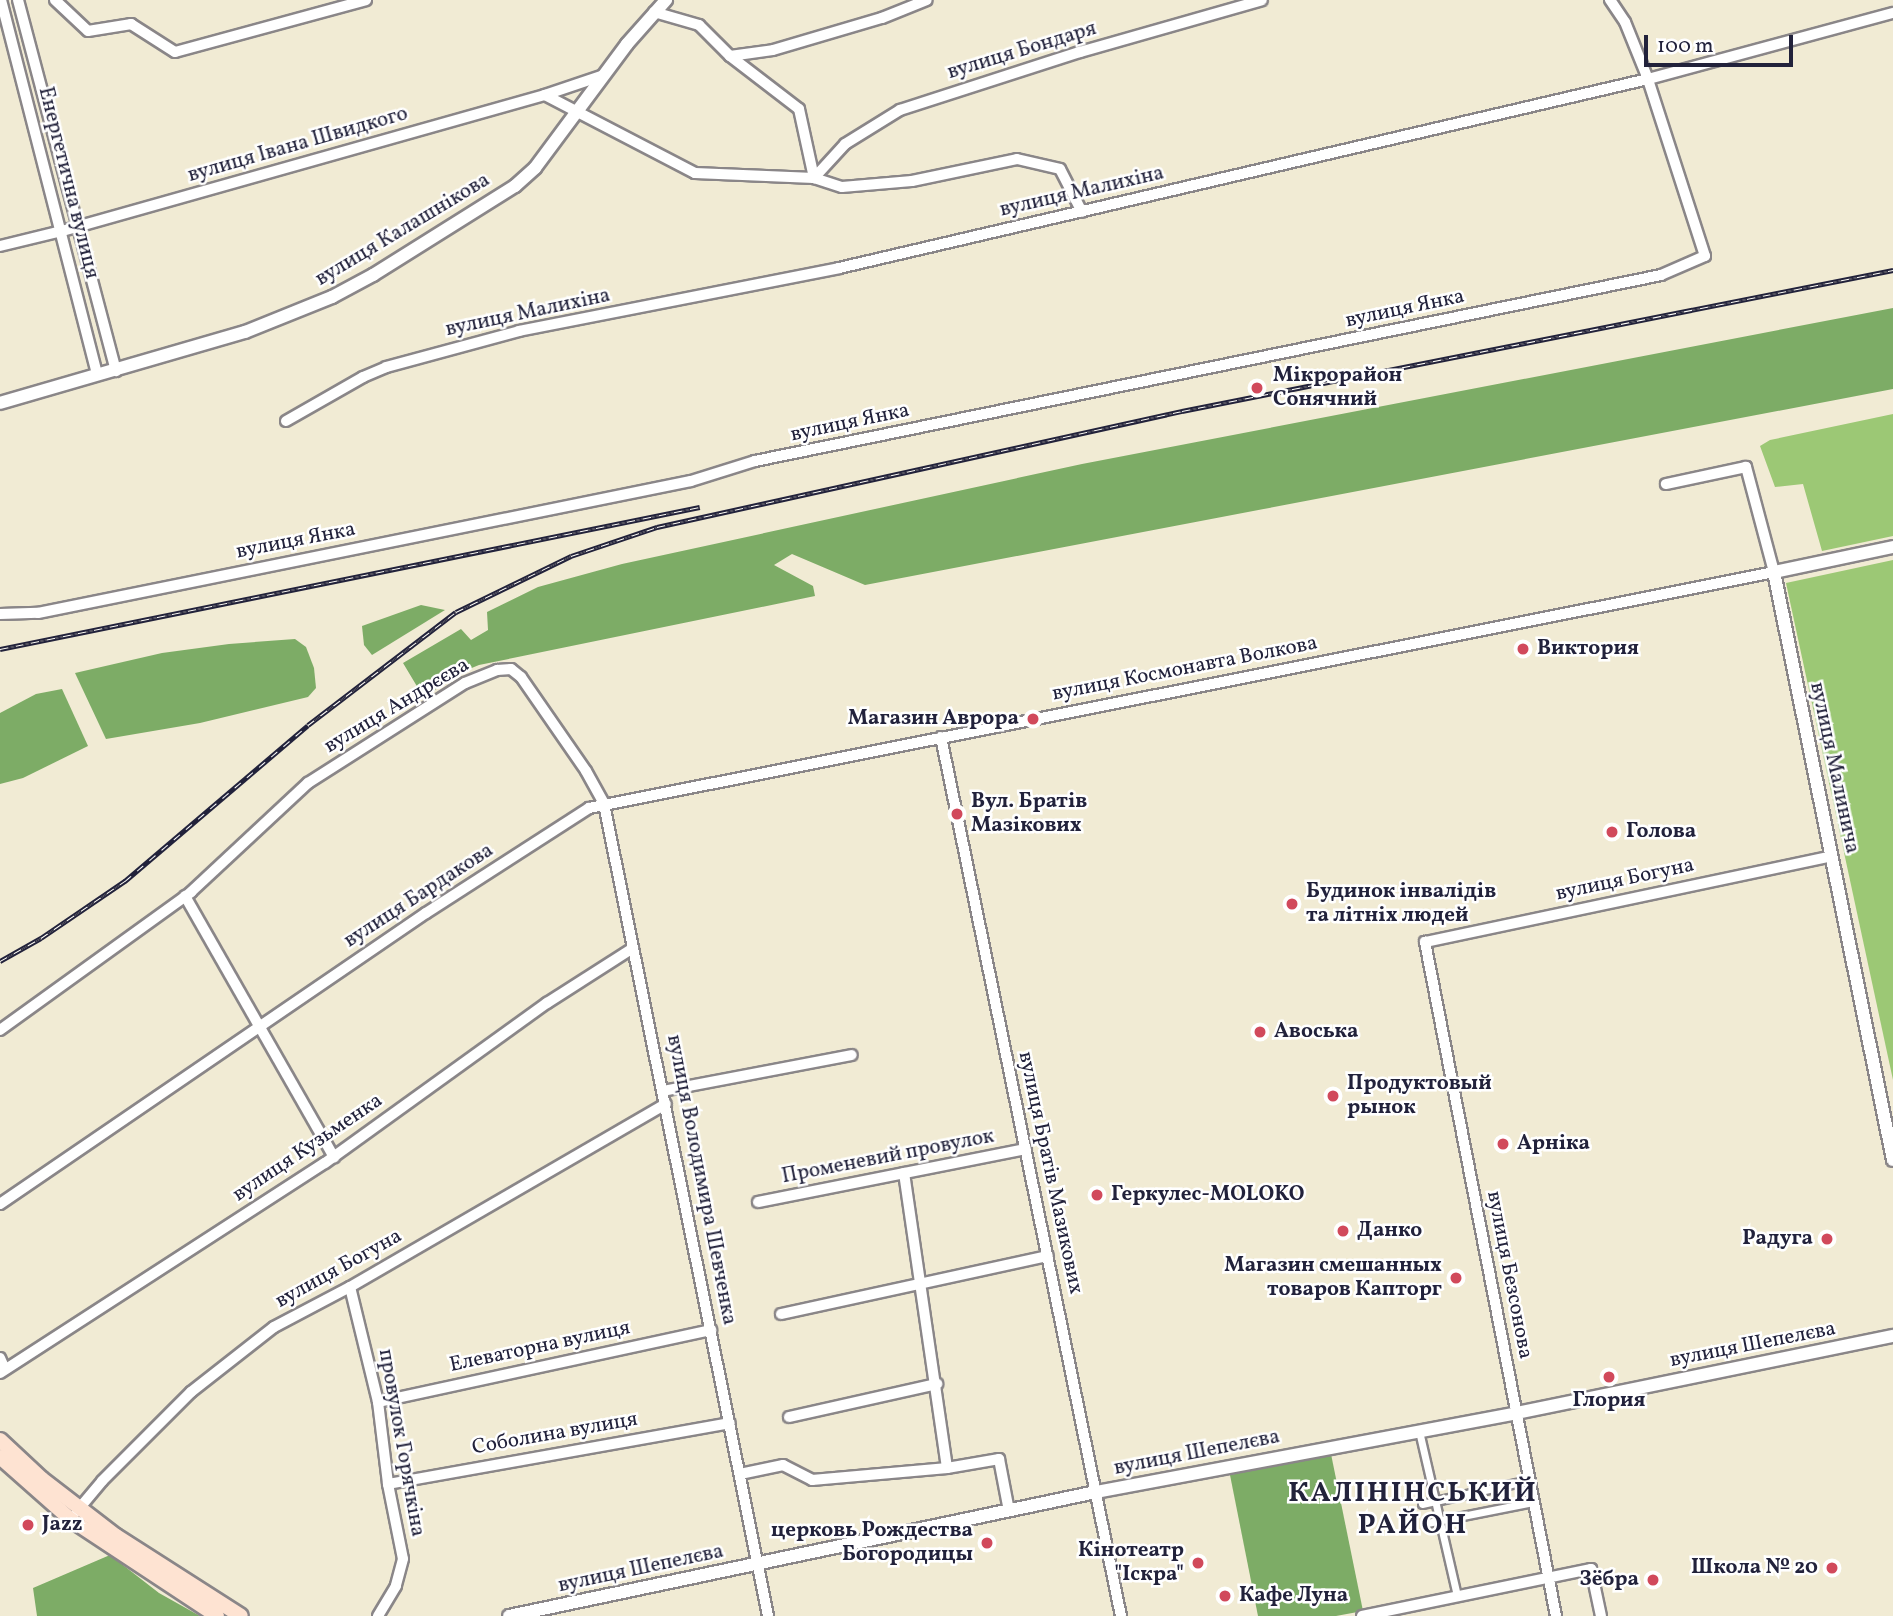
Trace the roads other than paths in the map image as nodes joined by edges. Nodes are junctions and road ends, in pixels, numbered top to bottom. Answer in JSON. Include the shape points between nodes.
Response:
{"nodes":[{"id":1,"x":1,"y":0,"type":"edge"},
{"id":2,"x":18,"y":0,"type":"edge"},
{"id":3,"x":55,"y":0,"type":"edge"},
{"id":4,"x":366,"y":0,"type":"edge"},
{"id":5,"x":666,"y":0,"type":"edge"},
{"id":6,"x":927,"y":0,"type":"edge"},
{"id":7,"x":1262,"y":0,"type":"edge"},
{"id":8,"x":1610,"y":0,"type":"edge"},
{"id":9,"x":654,"y":12,"type":"junction"},
{"id":10,"x":1893,"y":13,"type":"edge"},
{"id":11,"x":730,"y":56,"type":"junction"},
{"id":12,"x":604,"y":75,"type":"junction"},
{"id":13,"x":1648,"y":79,"type":"junction"},
{"id":14,"x":545,"y":95,"type":"junction"},
{"id":15,"x":578,"y":112,"type":"junction"},
{"id":16,"x":814,"y":178,"type":"junction"},
{"id":17,"x":1082,"y":212,"type":"junction"},
{"id":18,"x":80,"y":226,"type":"junction"},
{"id":19,"x":62,"y":231,"type":"junction"},
{"id":20,"x":0,"y":246,"type":"edge"},
{"id":21,"x":116,"y":371,"type":"junction"},
{"id":22,"x":97,"y":375,"type":"junction"},
{"id":23,"x":0,"y":403,"type":"edge"},
{"id":24,"x":286,"y":421,"type":"dead end"},
{"id":25,"x":1666,"y":484,"type":"dead end"},
{"id":26,"x":1893,"y":547,"type":"edge"},
{"id":27,"x":1774,"y":572,"type":"junction"},
{"id":28,"x":0,"y":614,"type":"edge"},
{"id":29,"x":941,"y":737,"type":"junction"},
{"id":30,"x":604,"y":804,"type":"junction"},
{"id":31,"x":1832,"y":856,"type":"junction"},
{"id":32,"x":185,"y":897,"type":"junction"},
{"id":33,"x":1425,"y":942,"type":"joint"},
{"id":34,"x":634,"y":948,"type":"junction"},
{"id":35,"x":259,"y":1026,"type":"junction"},
{"id":36,"x":0,"y":1030,"type":"edge"},
{"id":37,"x":852,"y":1055,"type":"dead end"},
{"id":38,"x":663,"y":1091,"type":"junction"},
{"id":39,"x":666,"y":1104,"type":"junction"},
{"id":40,"x":1026,"y":1149,"type":"junction"},
{"id":41,"x":334,"y":1157,"type":"junction"},
{"id":42,"x":1893,"y":1160,"type":"edge"},
{"id":43,"x":904,"y":1173,"type":"junction"},
{"id":44,"x":758,"y":1202,"type":"dead end"},
{"id":45,"x":0,"y":1204,"type":"edge"},
{"id":46,"x":1048,"y":1256,"type":"junction"},
{"id":47,"x":922,"y":1282,"type":"junction"},
{"id":48,"x":350,"y":1287,"type":"junction"},
{"id":49,"x":781,"y":1314,"type":"dead end"},
{"id":50,"x":711,"y":1330,"type":"junction"},
{"id":51,"x":1893,"y":1336,"type":"edge"},
{"id":52,"x":0,"y":1358,"type":"edge"},
{"id":53,"x":3,"y":1371,"type":"edge"},
{"id":54,"x":937,"y":1384,"type":"junction"},
{"id":55,"x":378,"y":1402,"type":"junction"},
{"id":56,"x":1517,"y":1413,"type":"junction"},
{"id":57,"x":789,"y":1417,"type":"dead end"},
{"id":58,"x":730,"y":1423,"type":"junction"},
{"id":59,"x":1419,"y":1431,"type":"junction"},
{"id":60,"x":0,"y":1440,"type":"edge"},
{"id":61,"x":0,"y":1457,"type":"edge"},
{"id":62,"x":947,"y":1468,"type":"junction"},
{"id":63,"x":740,"y":1474,"type":"junction"},
{"id":64,"x":1529,"y":1480,"type":"junction"},
{"id":65,"x":388,"y":1484,"type":"junction"},
{"id":66,"x":1096,"y":1492,"type":"junction"},
{"id":67,"x":1435,"y":1501,"type":"junction"},
{"id":68,"x":1533,"y":1502,"type":"junction"},
{"id":69,"x":1422,"y":1504,"type":"dead end"},
{"id":70,"x":1009,"y":1511,"type":"junction"},
{"id":71,"x":74,"y":1514,"type":"junction"},
{"id":72,"x":1440,"y":1521,"type":"junction"},
{"id":73,"x":1427,"y":1524,"type":"dead end"},
{"id":74,"x":758,"y":1564,"type":"junction"},
{"id":75,"x":1548,"y":1578,"type":"junction"},
{"id":76,"x":1457,"y":1596,"type":"junction"},
{"id":77,"x":387,"y":1604,"type":"junction"},
{"id":78,"x":217,"y":1616,"type":"edge"},
{"id":79,"x":241,"y":1616,"type":"edge"},
{"id":80,"x":378,"y":1616,"type":"edge"},
{"id":81,"x":389,"y":1616,"type":"edge"},
{"id":82,"x":509,"y":1616,"type":"edge"},
{"id":83,"x":768,"y":1616,"type":"edge"},
{"id":84,"x":1121,"y":1616,"type":"edge"},
{"id":85,"x":1362,"y":1616,"type":"edge"},
{"id":86,"x":1556,"y":1616,"type":"edge"},
{"id":87,"x":1601,"y":1616,"type":"edge"}],
"edges":[{"from":1,"to":19,"type":"street","name":"Енергетична вулиця"},
{"from":2,"to":18,"type":"street"},
{"from":3,"to":4,"type":"street","via":[[88,31],[131,24],[175,52]]},
{"from":5,"to":9,"type":"street","name":"вулиця Калашнікова"},
{"from":6,"to":11,"type":"street","via":[[773,50]]},
{"from":7,"to":16,"type":"street","name":"вулиця Бондаря","via":[[900,110],[845,144]]},
{"from":8,"to":13,"type":"street","via":[[1625,22]]},
{"from":9,"to":11,"type":"street","via":[[699,25]]},
{"from":9,"to":12,"type":"street","name":"вулиця Калашнікова"},
{"from":10,"to":13,"type":"street","name":"вулиця Малихіна"},
{"from":11,"to":16,"type":"street","via":[[799,109]]},
{"from":12,"to":14,"type":"street","name":"вулиця Івана Швидкого"},
{"from":12,"to":15,"type":"street","name":"вулиця Калашнікова"},
{"from":13,"to":17,"type":"street","name":"вулиця Малихіна"},
{"from":13,"to":28,"type":"street","name":"вулиця Янка","via":[[1705,256],[1635,282],[755,461],[691,481],[38,613]]},
{"from":14,"to":15,"type":"street"},
{"from":14,"to":18,"type":"street","name":"вулиця Івана Швидкого"},
{"from":15,"to":16,"type":"street","via":[[695,173]]},
{"from":15,"to":21,"type":"street","name":"вулиця Калашнікова","via":[[550,151],[515,186],[373,275],[245,332]]},
{"from":16,"to":17,"type":"street","via":[[842,187],[912,181],[1017,159],[1060,169]]},
{"from":17,"to":24,"type":"street","name":"вулиця Малихіна","via":[[839,268],[490,338],[363,377]]},
{"from":18,"to":19,"type":"street","name":"вулиця Івана Швидкого"},
{"from":18,"to":21,"type":"street"},
{"from":19,"to":20,"type":"street","name":"вулиця Івана Швидкого"},
{"from":19,"to":22,"type":"street","name":"Енергетична вулиця"},
{"from":21,"to":22,"type":"street","name":"вулиця Калашнікова"},
{"from":22,"to":23,"type":"street","name":"вулиця Калашнікова"},
{"from":25,"to":27,"type":"street","name":"вулиця Малинича","via":[[1746,467]]},
{"from":26,"to":27,"type":"street"},
{"from":27,"to":29,"type":"street","name":"вулиця Космонавта Волкова"},
{"from":27,"to":31,"type":"street","name":"вулиця Малинича"},
{"from":29,"to":30,"type":"street","name":"вулиця Космонавта Волкова"},
{"from":29,"to":40,"type":"street","name":"вулиця Братів Мазикових"},
{"from":30,"to":32,"type":"street","name":"вулиця Андрєєва","via":[[521,677],[511,669],[497,670],[457,688],[308,783]]},
{"from":30,"to":34,"type":"street","name":"вулиця Володимира Шевченка"},
{"from":30,"to":35,"type":"street","name":"вулиця Бардакова","via":[[578,814]]},
{"from":31,"to":33,"type":"street","name":"вулиця Богуна"},
{"from":31,"to":42,"type":"street","name":"вулиця Малинича"},
{"from":32,"to":35,"type":"street"},
{"from":32,"to":36,"type":"street","name":"вулиця Андрєєва"},
{"from":33,"to":56,"type":"street","name":"вулиця Безсонова"},
{"from":34,"to":38,"type":"street","name":"вулиця Володимира Шевченка"},
{"from":34,"to":41,"type":"street","name":"вулиця Кузьменка","via":[[547,1003]]},
{"from":35,"to":41,"type":"street"},
{"from":35,"to":45,"type":"street","name":"вулиця Бардакова"},
{"from":37,"to":38,"type":"street"},
{"from":38,"to":39,"type":"street","name":"вулиця Володимира Шевченка"},
{"from":39,"to":48,"type":"street","name":"вулиця Богуна"},
{"from":39,"to":50,"type":"street","name":"вулиця Володимира Шевченка"},
{"from":40,"to":43,"type":"street","name":"Променевий провулок"},
{"from":40,"to":46,"type":"street","name":"вулиця Братів Мазикових"},
{"from":41,"to":53,"type":"street","name":"вулиця Кузьменка"},
{"from":43,"to":44,"type":"street","name":"Променевий провулок"},
{"from":43,"to":47,"type":"street"},
{"from":46,"to":47,"type":"street"},
{"from":46,"to":66,"type":"street","name":"вулиця Братів Мазикових"},
{"from":47,"to":49,"type":"street"},
{"from":47,"to":54,"type":"street"},
{"from":48,"to":55,"type":"street","name":"провулок Горячкіна"},
{"from":48,"to":71,"type":"street","name":"вулиця Богуна","via":[[274,1327],[191,1392]]},
{"from":50,"to":55,"type":"street","name":"Елеваторна вулиця"},
{"from":50,"to":58,"type":"street","name":"вулиця Володимира Шевченка"},
{"from":51,"to":56,"type":"street","name":"вулиця Шепелєва"},
{"from":52,"to":53,"type":"street"},
{"from":54,"to":57,"type":"street"},
{"from":54,"to":62,"type":"street"},
{"from":55,"to":65,"type":"street","name":"провулок Горячкіна"},
{"from":56,"to":59,"type":"street","name":"вулиця Шепелєва"},
{"from":56,"to":64,"type":"street","name":"вулиця Безсонова"},
{"from":58,"to":63,"type":"street","name":"вулиця Володимира Шевченка"},
{"from":58,"to":65,"type":"street","name":"Соболина вулиця"},
{"from":59,"to":66,"type":"street","name":"вулиця Шепелєва"},
{"from":59,"to":67,"type":"street"},
{"from":60,"to":71,"type":"main road"},
{"from":61,"to":71,"type":"main road"},
{"from":62,"to":63,"type":"street","via":[[812,1480],[783,1465]]},
{"from":62,"to":70,"type":"street","via":[[999,1458]]},
{"from":63,"to":74,"type":"street","name":"вулиця Володимира Шевченка"},
{"from":64,"to":67,"type":"street"},
{"from":64,"to":68,"type":"street","name":"вулиця Безсонова"},
{"from":65,"to":77,"type":"street","name":"провулок Горячкіна","via":[[403,1559]]},
{"from":66,"to":70,"type":"street","name":"вулиця Шепелєва"},
{"from":66,"to":84,"type":"street","name":"вулиця Братів Мазикових"},
{"from":67,"to":69,"type":"street"},
{"from":67,"to":72,"type":"street"},
{"from":68,"to":72,"type":"street"},
{"from":68,"to":75,"type":"street","name":"вулиця Безсонова"},
{"from":70,"to":74,"type":"street","name":"вулиця Шепелєва"},
{"from":71,"to":78,"type":"main road"},
{"from":71,"to":79,"type":"main road"},
{"from":72,"to":73,"type":"street"},
{"from":72,"to":76,"type":"street"},
{"from":74,"to":82,"type":"street","name":"вулиця Шепелєва"},
{"from":74,"to":83,"type":"street","name":"вулиця Володимира Шевченка"},
{"from":75,"to":76,"type":"street"},
{"from":75,"to":86,"type":"street","name":"вулиця Безсонова"},
{"from":75,"to":87,"type":"street","via":[[1591,1569]]},
{"from":76,"to":85,"type":"street"},
{"from":77,"to":80,"type":"street","name":"провулок Горячкіна"},
{"from":77,"to":81,"type":"street"}]}
